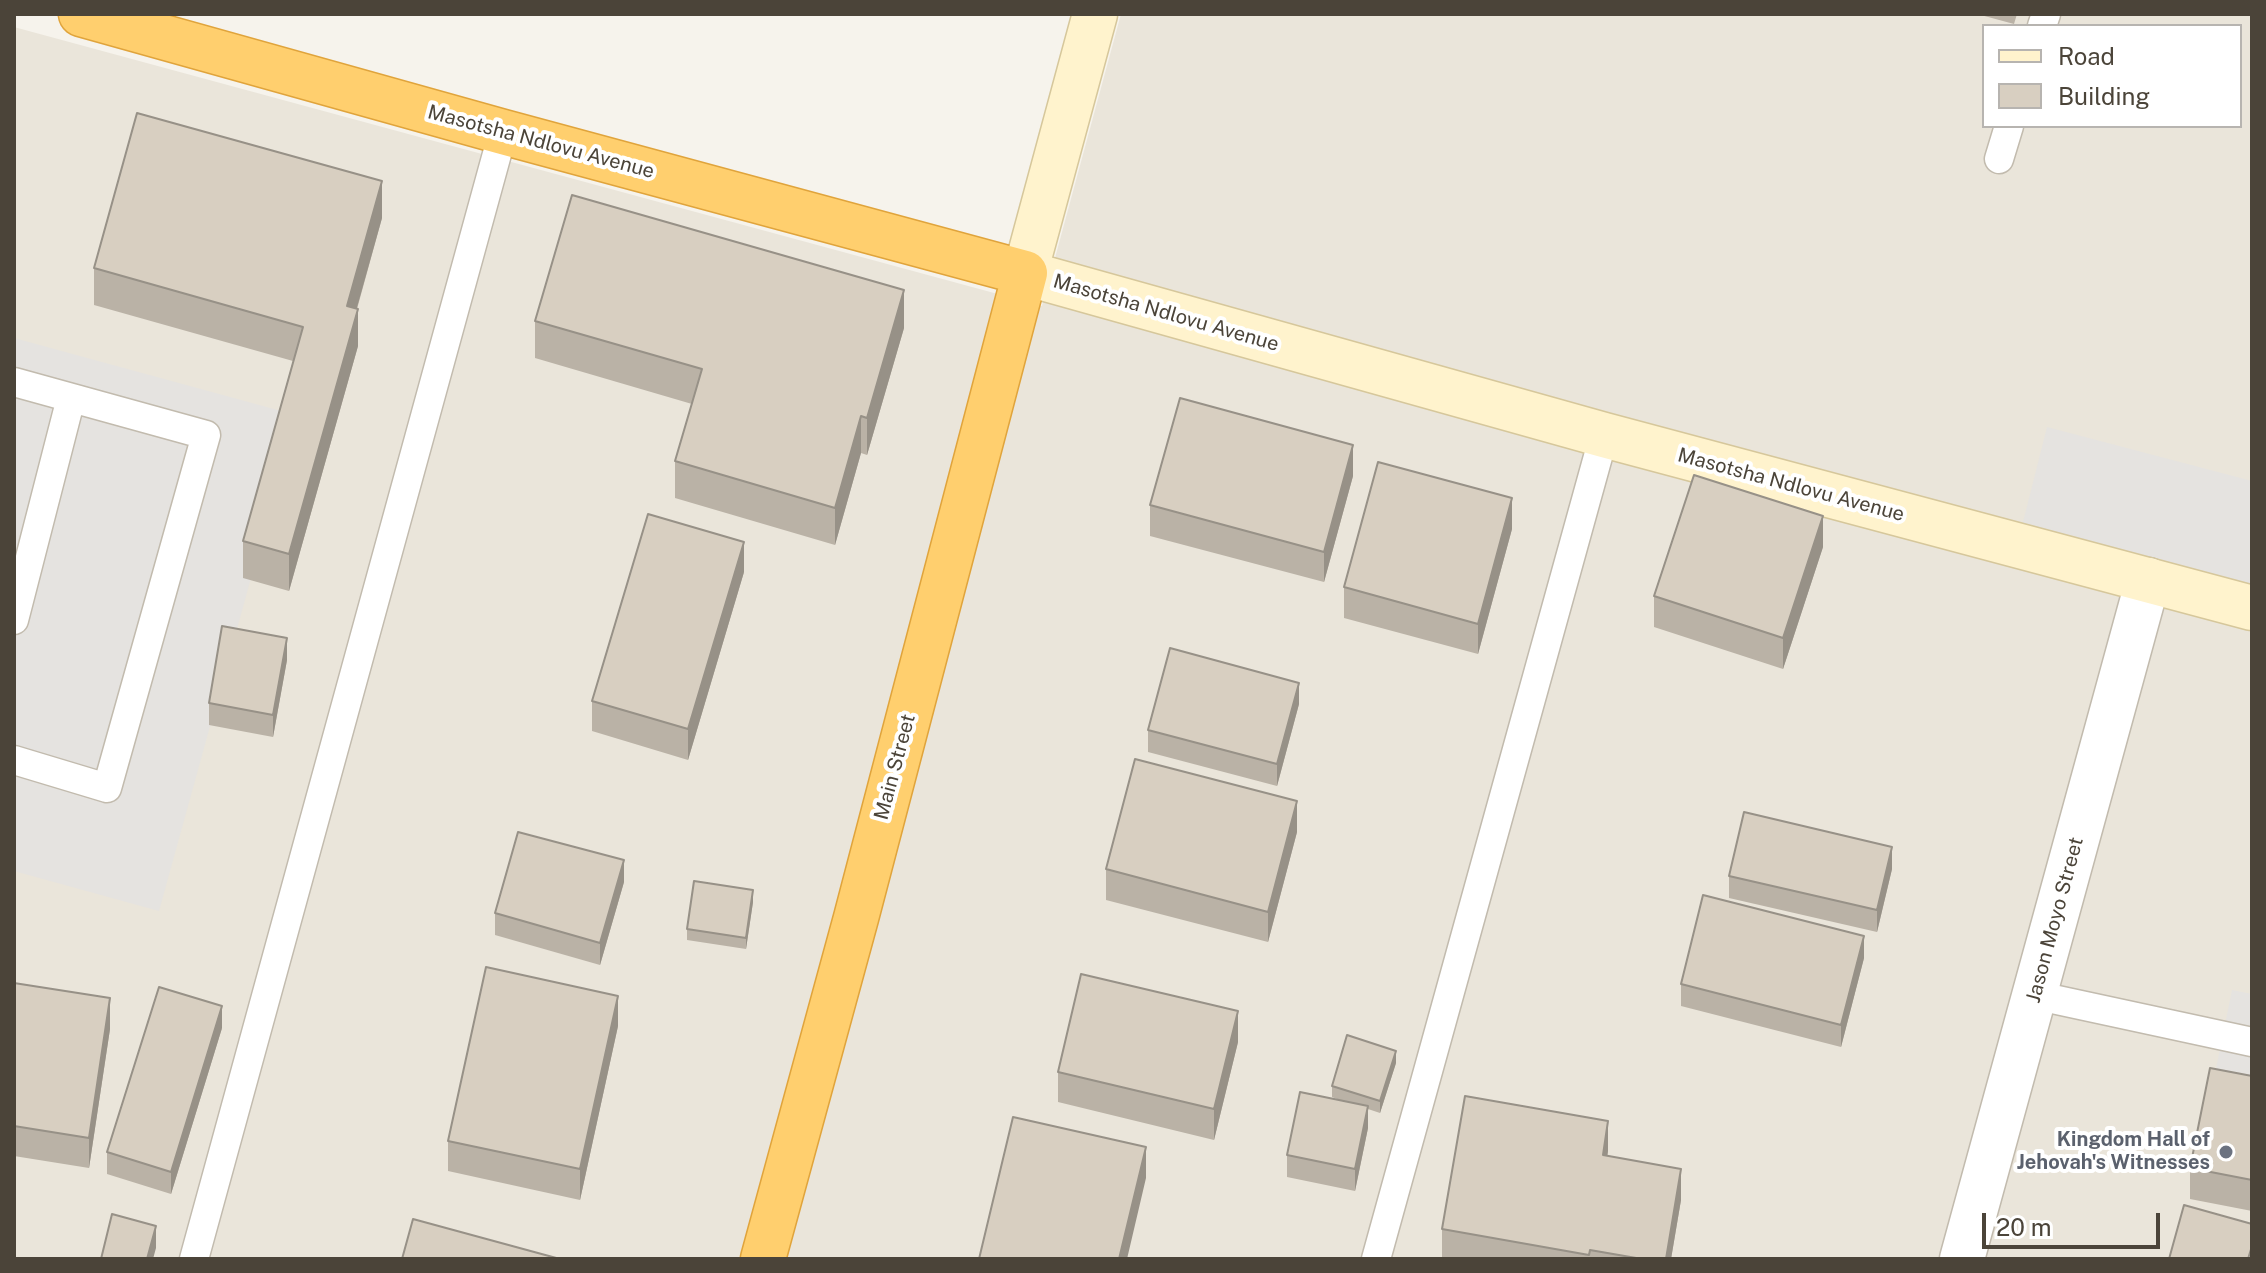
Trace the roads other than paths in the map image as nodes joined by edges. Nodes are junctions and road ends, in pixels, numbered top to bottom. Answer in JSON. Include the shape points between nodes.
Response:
{"nodes":[{"id":1,"x":81,"y":14,"type":"edge"},
{"id":2,"x":1095,"y":14,"type":"edge"},
{"id":3,"x":2008,"y":128,"type":"edge"},
{"id":4,"x":503,"y":132,"type":"junction"},
{"id":5,"x":1999,"y":159,"type":"dead end"},
{"id":6,"x":1025,"y":273,"type":"junction"},
{"id":7,"x":14,"y":382,"type":"edge"},
{"id":8,"x":71,"y":398,"type":"junction"},
{"id":9,"x":1604,"y":435,"type":"junction"},
{"id":10,"x":2148,"y":580,"type":"junction"},
{"id":11,"x":2252,"y":608,"type":"edge"},
{"id":12,"x":14,"y":620,"type":"edge"},
{"id":13,"x":14,"y":760,"type":"edge"},
{"id":14,"x":2034,"y":995,"type":"junction"},
{"id":15,"x":2252,"y":1042,"type":"edge"},
{"id":16,"x":194,"y":1259,"type":"edge"},
{"id":17,"x":763,"y":1259,"type":"edge"},
{"id":18,"x":1376,"y":1259,"type":"edge"},
{"id":19,"x":1962,"y":1259,"type":"edge"}],
"edges":[{"from":1,"to":4,"type":"highway","name":"Masotsha Ndlovu Avenue"},
{"from":2,"to":6,"type":"street"},
{"from":3,"to":5,"type":"lane"},
{"from":4,"to":6,"type":"highway","name":"Masotsha Ndlovu Avenue"},
{"from":4,"to":16,"type":"lane"},
{"from":6,"to":9,"type":"street","name":"Masotsha Ndlovu Avenue"},
{"from":6,"to":17,"type":"highway","name":"Main Street"},
{"from":7,"to":8,"type":"lane"},
{"from":8,"to":12,"type":"lane"},
{"from":8,"to":13,"type":"lane","via":[[206,435],[107,788]]},
{"from":9,"to":10,"type":"street","name":"Masotsha Ndlovu Avenue"},
{"from":9,"to":18,"type":"lane"},
{"from":10,"to":11,"type":"street","name":"Masotsha Ndlovu Avenue"},
{"from":10,"to":14,"type":"street","name":"Jason Moyo Street"},
{"from":14,"to":15,"type":"lane"},
{"from":14,"to":19,"type":"street","name":"Jason Moyo Street"}]}
